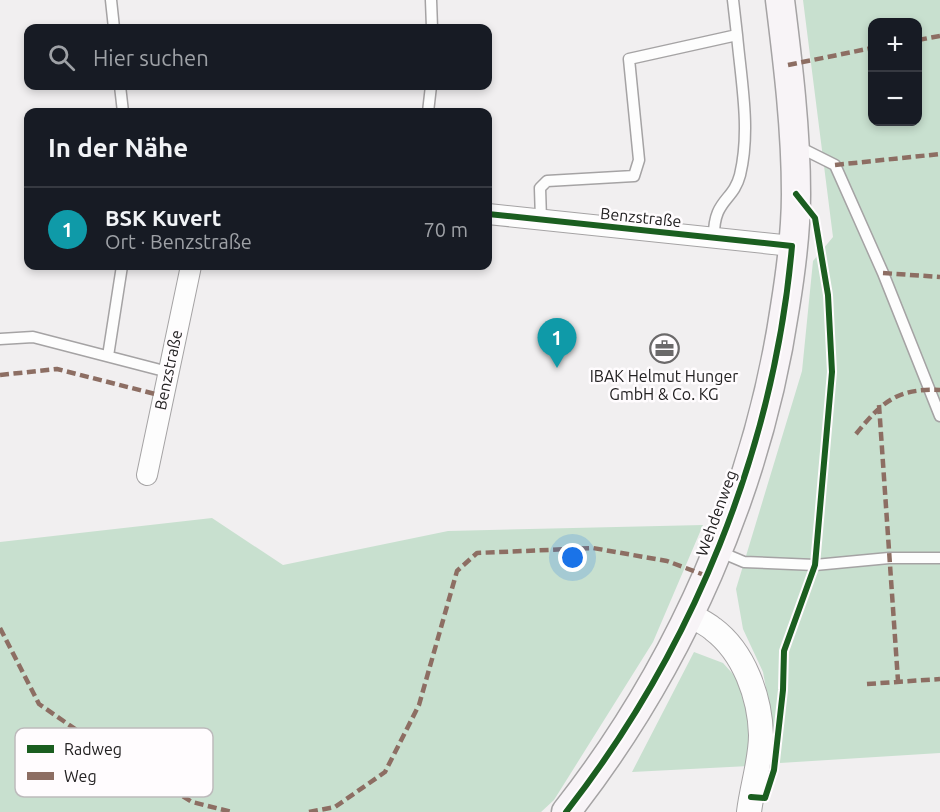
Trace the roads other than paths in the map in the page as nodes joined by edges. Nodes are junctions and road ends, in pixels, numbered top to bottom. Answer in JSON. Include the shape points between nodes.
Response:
{"nodes":[{"id":1,"x":111,"y":0,"type":"edge"},
{"id":2,"x":431,"y":0,"type":"edge"},
{"id":3,"x":733,"y":0,"type":"edge"},
{"id":4,"x":780,"y":0,"type":"edge"},
{"id":5,"x":114,"y":24,"type":"edge"},
{"id":6,"x":432,"y":24,"type":"edge"},
{"id":7,"x":736,"y":35,"type":"junction"},
{"id":8,"x":120,"y":90,"type":"edge"},
{"id":9,"x":431,"y":90,"type":"edge"},
{"id":10,"x":123,"y":108,"type":"edge"},
{"id":11,"x":428,"y":108,"type":"edge"},
{"id":12,"x":793,"y":144,"type":"junction"},
{"id":13,"x":492,"y":214,"type":"edge"},
{"id":14,"x":541,"y":220,"type":"junction"},
{"id":15,"x":714,"y":238,"type":"junction"},
{"id":16,"x":792,"y":246,"type":"junction"},
{"id":17,"x":121,"y":270,"type":"edge"},
{"id":18,"x":189,"y":270,"type":"edge"},
{"id":19,"x":0,"y":339,"type":"edge"},
{"id":20,"x":108,"y":356,"type":"junction"},
{"id":21,"x":168,"y":372,"type":"junction"},
{"id":22,"x":940,"y":416,"type":"edge"},
{"id":23,"x":147,"y":475,"type":"dead end"},
{"id":24,"x":718,"y":551,"type":"junction"},
{"id":25,"x":940,"y":558,"type":"edge"},
{"id":26,"x":689,"y":615,"type":"junction"},
{"id":27,"x":566,"y":812,"type":"edge"},
{"id":28,"x":749,"y":812,"type":"edge"}],
"edges":[{"from":1,"to":5,"type":"lane"},
{"from":2,"to":6,"type":"lane"},
{"from":3,"to":7,"type":"lane"},
{"from":4,"to":12,"type":"main road","name":"Wehdenweg"},
{"from":7,"to":14,"type":"lane","via":[[629,59],[639,160],[634,176],[547,181],[540,188]]},
{"from":7,"to":15,"type":"lane","via":[[744,147],[739,177],[717,210]]},
{"from":8,"to":10,"type":"lane"},
{"from":9,"to":11,"type":"lane"},
{"from":12,"to":16,"type":"main road","name":"Wehdenweg","via":[[796,194]]},
{"from":12,"to":22,"type":"lane","via":[[835,165]]},
{"from":13,"to":14,"type":"street","name":"Benzstraße"},
{"from":14,"to":15,"type":"street","name":"Benzstraße"},
{"from":15,"to":16,"type":"street","name":"Benzstraße"},
{"from":16,"to":24,"type":"main road","name":"Wehdenweg","via":[[777,362],[749,463]]},
{"from":17,"to":20,"type":"lane"},
{"from":18,"to":21,"type":"street","name":"Benzstraße"},
{"from":19,"to":20,"type":"lane","via":[[33,337]]},
{"from":20,"to":21,"type":"lane"},
{"from":21,"to":23,"type":"street","name":"Benzstraße"},
{"from":24,"to":25,"type":"lane","via":[[744,562],[815,565]]},
{"from":24,"to":26,"type":"main road","name":"Wehdenweg"},
{"from":26,"to":27,"type":"main road","name":"Wehdenweg","via":[[602,766]]},
{"from":26,"to":28,"type":"street","via":[[714,629],[737,656],[758,705],[761,736]]}]}
